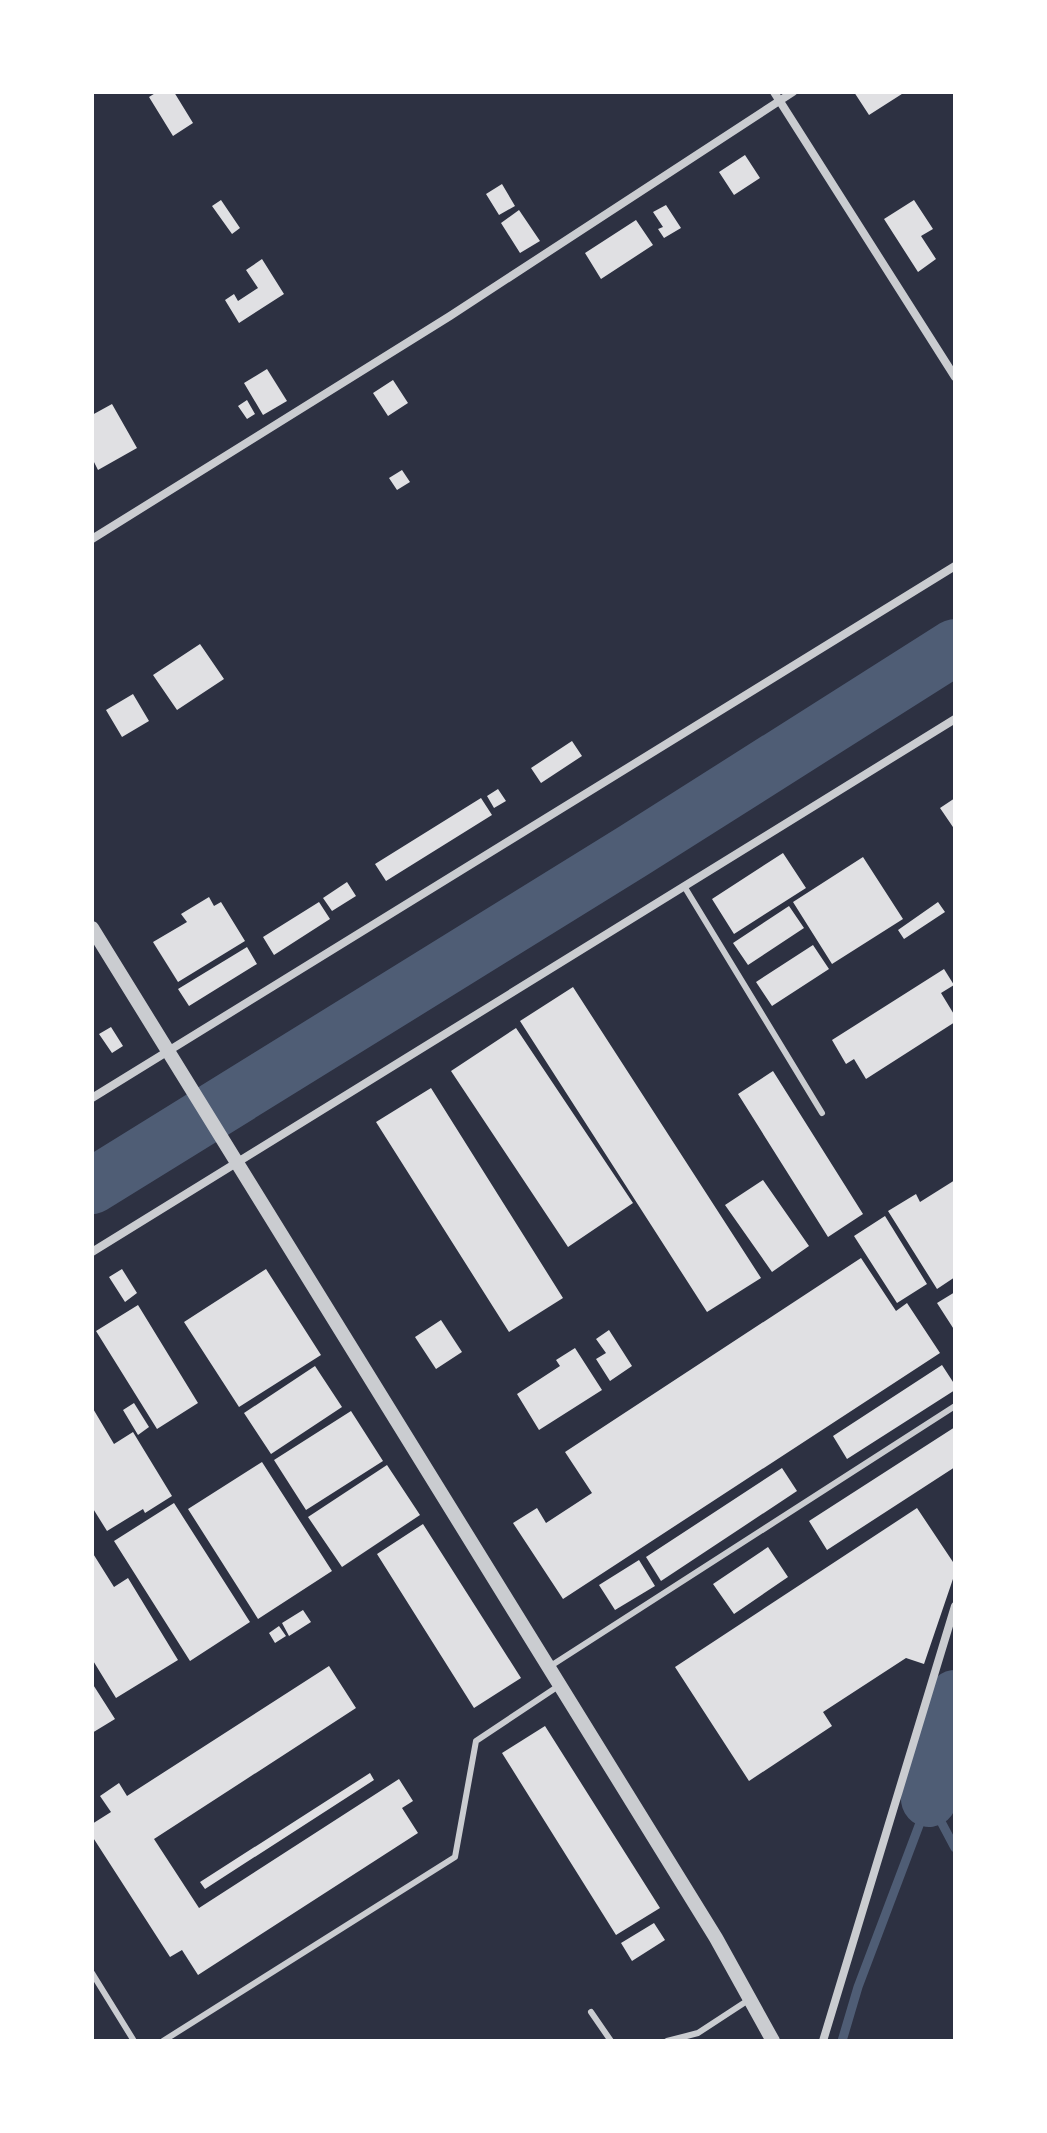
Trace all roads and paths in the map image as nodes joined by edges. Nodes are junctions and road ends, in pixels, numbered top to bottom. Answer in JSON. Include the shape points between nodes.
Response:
{"nodes":[{"id":1,"x":774,"y":92,"type":"edge"},
{"id":2,"x":793,"y":92,"type":"edge"},
{"id":3,"x":780,"y":101,"type":"junction"},
{"id":4,"x":955,"y":377,"type":"edge"},
{"id":5,"x":92,"y":539,"type":"edge"},
{"id":6,"x":955,"y":566,"type":"edge"},
{"id":7,"x":955,"y":719,"type":"edge"},
{"id":8,"x":684,"y":886,"type":"junction"},
{"id":9,"x":92,"y":928,"type":"edge"},
{"id":10,"x":172,"y":1055,"type":"junction"},
{"id":11,"x":92,"y":1098,"type":"edge"},
{"id":12,"x":822,"y":1113,"type":"dead end"},
{"id":13,"x":238,"y":1161,"type":"junction"},
{"id":14,"x":92,"y":1252,"type":"edge"},
{"id":15,"x":955,"y":1406,"type":"edge"},
{"id":16,"x":955,"y":1606,"type":"edge"},
{"id":17,"x":549,"y":1667,"type":"junction"},
{"id":18,"x":560,"y":1685,"type":"junction"},
{"id":19,"x":92,"y":1973,"type":"edge"},
{"id":20,"x":750,"y":1999,"type":"junction"},
{"id":21,"x":591,"y":2012,"type":"dead end"},
{"id":22,"x":134,"y":2041,"type":"edge"},
{"id":23,"x":163,"y":2041,"type":"edge"},
{"id":24,"x":611,"y":2041,"type":"edge"},
{"id":25,"x":667,"y":2041,"type":"edge"},
{"id":26,"x":773,"y":2041,"type":"edge"},
{"id":27,"x":823,"y":2041,"type":"edge"}],
"edges":[{"from":1,"to":3,"type":"street"},
{"from":2,"to":3,"type":"street"},
{"from":3,"to":4,"type":"street"},
{"from":3,"to":5,"type":"street","via":[[450,316]]},
{"from":6,"to":10,"type":"street"},
{"from":7,"to":8,"type":"street"},
{"from":8,"to":12,"type":"lane"},
{"from":8,"to":13,"type":"street"},
{"from":9,"to":10,"type":"street"},
{"from":10,"to":11,"type":"street"},
{"from":10,"to":13,"type":"street"},
{"from":13,"to":14,"type":"street"},
{"from":13,"to":17,"type":"street"},
{"from":15,"to":17,"type":"lane"},
{"from":16,"to":27,"type":"street"},
{"from":17,"to":18,"type":"street"},
{"from":18,"to":20,"type":"street"},
{"from":18,"to":23,"type":"lane","via":[[476,1741],[455,1857]]},
{"from":19,"to":22,"type":"lane"},
{"from":20,"to":25,"type":"lane","via":[[698,2033]]},
{"from":20,"to":26,"type":"street"},
{"from":21,"to":24,"type":"lane"}]}
